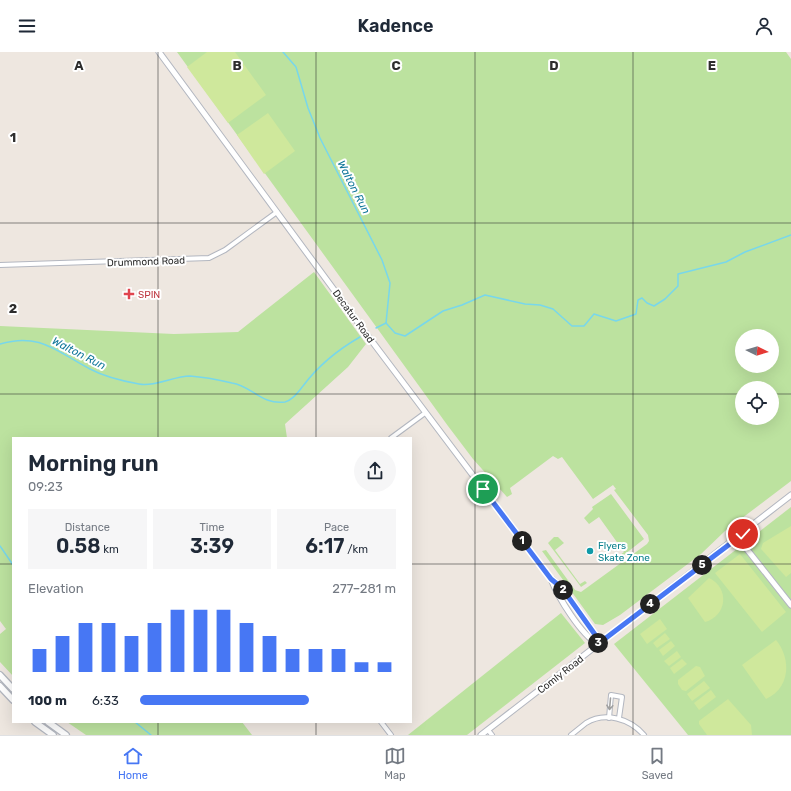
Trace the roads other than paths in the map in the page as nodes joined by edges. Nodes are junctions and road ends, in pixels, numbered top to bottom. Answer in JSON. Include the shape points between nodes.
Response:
{"nodes":[{"id":1,"x":159,"y":52,"type":"edge"},
{"id":2,"x":277,"y":212,"type":"junction"},
{"id":3,"x":0,"y":265,"type":"edge"},
{"id":4,"x":425,"y":412,"type":"junction"},
{"id":5,"x":392,"y":437,"type":"edge"},
{"id":6,"x":791,"y":495,"type":"edge"},
{"id":7,"x":738,"y":538,"type":"junction"},
{"id":8,"x":791,"y":605,"type":"edge"},
{"id":9,"x":598,"y":644,"type":"junction"},
{"id":10,"x":0,"y":675,"type":"edge"},
{"id":11,"x":0,"y":686,"type":"edge"},
{"id":12,"x":12,"y":688,"type":"edge"},
{"id":13,"x":12,"y":699,"type":"edge"},
{"id":14,"x":609,"y":718,"type":"junction"},
{"id":15,"x":619,"y":718,"type":"junction"},
{"id":16,"x":37,"y":723,"type":"edge"},
{"id":17,"x":49,"y":723,"type":"edge"},
{"id":18,"x":382,"y":723,"type":"edge"},
{"id":19,"x":488,"y":730,"type":"junction"},
{"id":20,"x":53,"y":735,"type":"edge"},
{"id":21,"x":66,"y":735,"type":"edge"},
{"id":22,"x":391,"y":735,"type":"edge"},
{"id":23,"x":481,"y":735,"type":"edge"},
{"id":24,"x":492,"y":735,"type":"edge"},
{"id":25,"x":572,"y":735,"type":"edge"},
{"id":26,"x":644,"y":735,"type":"edge"}],
"edges":[{"from":1,"to":2,"type":"street","name":"Decatur Road"},
{"from":2,"to":3,"type":"street","name":"Drummond Road","via":[[225,250],[209,258]]},
{"from":2,"to":4,"type":"street","name":"Decatur Road"},
{"from":4,"to":5,"type":"street"},
{"from":4,"to":9,"type":"street","name":"Decatur Road","via":[[551,579],[562,588],[596,636]]},
{"from":6,"to":7,"type":"street","name":"Comly Road"},
{"from":7,"to":8,"type":"street"},
{"from":7,"to":9,"type":"street","name":"Comly Road"},
{"from":9,"to":19,"type":"street","name":"Comly Road"},
{"from":10,"to":12,"type":"main road"},
{"from":11,"to":13,"type":"main road"},
{"from":14,"to":15,"type":"street"},
{"from":15,"to":14,"type":"street","one_way":true,"via":[[622,697],[611,695]]},
{"from":14,"to":25,"type":"street","via":[[587,723]]},
{"from":15,"to":26,"type":"street","via":[[634,725]]},
{"from":16,"to":20,"type":"main road"},
{"from":17,"to":21,"type":"main road"},
{"from":18,"to":22,"type":"street"},
{"from":19,"to":23,"type":"street","name":"Comly Road"},
{"from":19,"to":24,"type":"street"}]}
